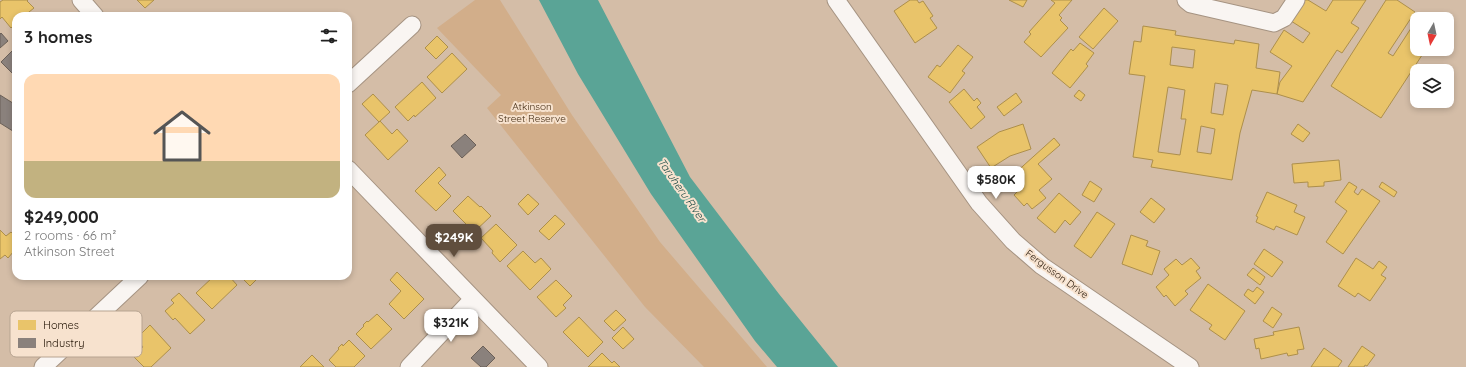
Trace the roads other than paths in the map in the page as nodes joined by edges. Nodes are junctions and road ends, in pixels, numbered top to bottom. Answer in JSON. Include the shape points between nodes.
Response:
{"nodes":[{"id":1,"x":81,"y":0,"type":"edge"},
{"id":2,"x":836,"y":0,"type":"edge"},
{"id":3,"x":1186,"y":0,"type":"edge"},
{"id":4,"x":1296,"y":0,"type":"edge"},
{"id":5,"x":92,"y":12,"type":"edge"},
{"id":6,"x":412,"y":25,"type":"dead end"},
{"id":7,"x":352,"y":80,"type":"edge"},
{"id":8,"x":352,"y":173,"type":"edge"},
{"id":9,"x":136,"y":280,"type":"edge"},
{"id":10,"x":474,"y":299,"type":"junction"},
{"id":11,"x":103,"y":311,"type":"edge"},
{"id":12,"x":54,"y":357,"type":"edge"},
{"id":13,"x":43,"y":367,"type":"edge"},
{"id":14,"x":409,"y":367,"type":"edge"},
{"id":15,"x":539,"y":367,"type":"edge"},
{"id":16,"x":1190,"y":367,"type":"edge"}],
"edges":[{"from":1,"to":5,"type":"street"},
{"from":2,"to":16,"type":"street","name":"Fergusson Drive","via":[[979,202],[1013,241],[1042,266]]},
{"from":3,"to":4,"type":"street","via":[[1190,4],[1274,23],[1284,18]]},
{"from":6,"to":7,"type":"street"},
{"from":8,"to":10,"type":"street"},
{"from":9,"to":11,"type":"street"},
{"from":10,"to":14,"type":"street"},
{"from":10,"to":15,"type":"street"},
{"from":12,"to":13,"type":"street"}]}
